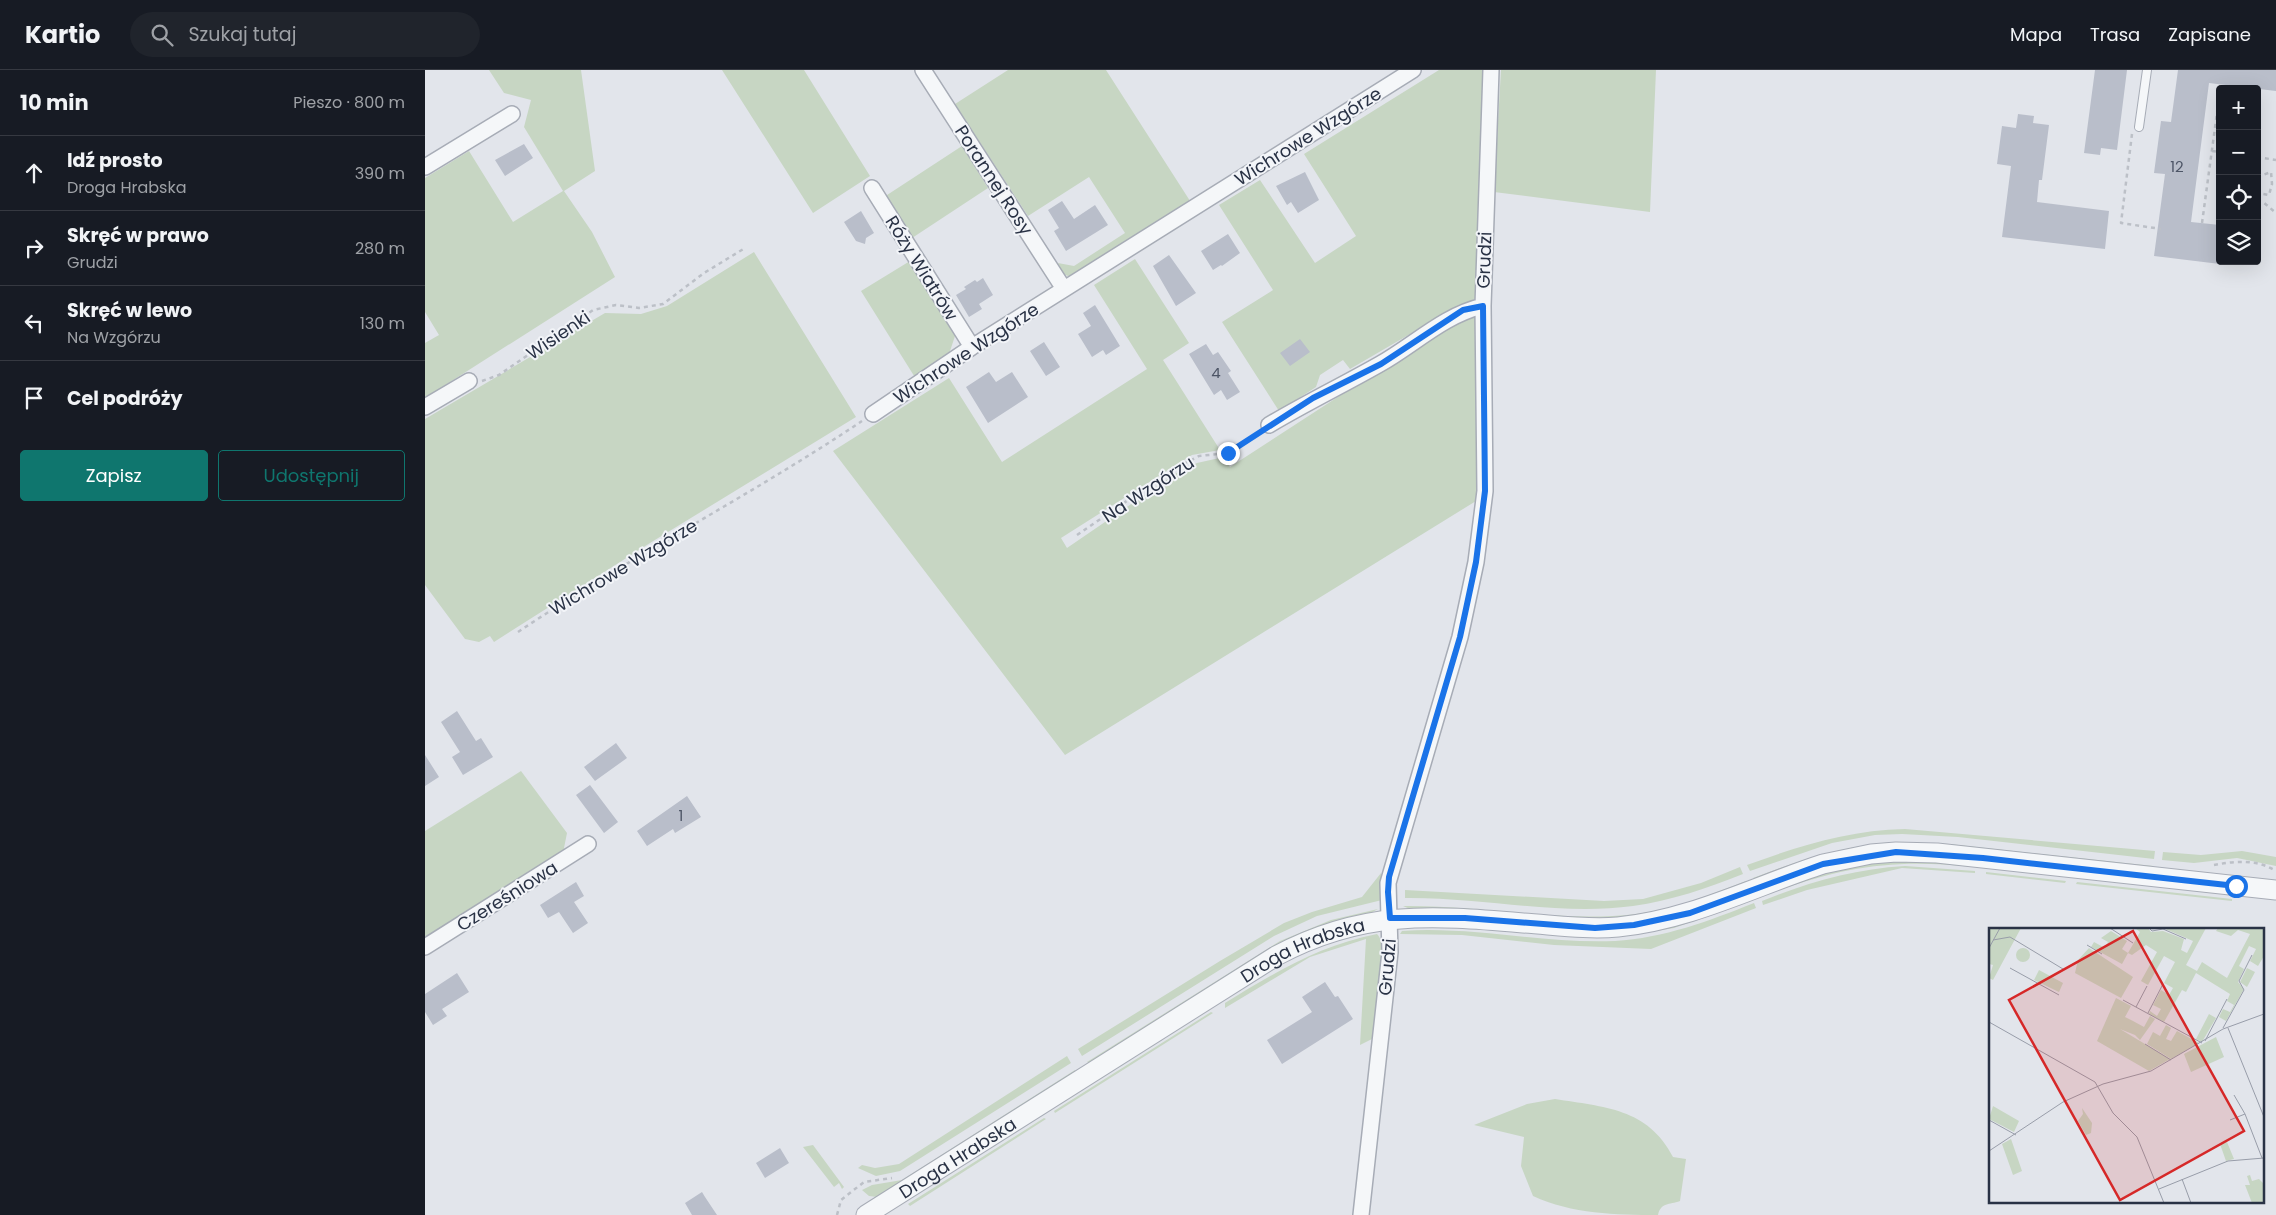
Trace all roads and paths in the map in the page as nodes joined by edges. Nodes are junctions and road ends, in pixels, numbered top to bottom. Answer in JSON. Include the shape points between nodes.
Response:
{"nodes":[{"id":1,"x":923,"y":70,"type":"edge"},
{"id":2,"x":1413,"y":70,"type":"edge"},
{"id":3,"x":1491,"y":70,"type":"edge"},
{"id":4,"x":2147,"y":70,"type":"edge"},
{"id":5,"x":512,"y":114,"type":"dead end"},
{"id":6,"x":2216,"y":120,"type":"edge"},
{"id":7,"x":2139,"y":127,"type":"joint"},
{"id":8,"x":2212,"y":151,"type":"junction"},
{"id":9,"x":2216,"y":152,"type":"edge"},
{"id":10,"x":2261,"y":158,"type":"edge"},
{"id":11,"x":2276,"y":160,"type":"edge"},
{"id":12,"x":425,"y":167,"type":"edge"},
{"id":13,"x":2260,"y":175,"type":"edge"},
{"id":14,"x":2274,"y":184,"type":"edge"},
{"id":15,"x":872,"y":188,"type":"dead end"},
{"id":16,"x":2261,"y":193,"type":"edge"},
{"id":17,"x":2261,"y":202,"type":"edge"},
{"id":18,"x":2276,"y":213,"type":"edge"},
{"id":19,"x":2202,"y":223,"type":"dead end"},
{"id":20,"x":2161,"y":229,"type":"dead end"},
{"id":21,"x":745,"y":248,"type":"dead end"},
{"id":22,"x":1064,"y":289,"type":"junction"},
{"id":23,"x":1483,"y":306,"type":"junction"},
{"id":24,"x":972,"y":347,"type":"junction"},
{"id":25,"x":469,"y":380,"type":"joint"},
{"id":26,"x":425,"y":407,"type":"edge"},
{"id":27,"x":873,"y":414,"type":"joint"},
{"id":28,"x":1269,"y":425,"type":"joint"},
{"id":29,"x":1077,"y":535,"type":"dead end"},
{"id":30,"x":518,"y":632,"type":"dead end"},
{"id":31,"x":588,"y":844,"type":"dead end"},
{"id":32,"x":2216,"y":865,"type":"dead end"},
{"id":33,"x":2275,"y":871,"type":"edge"},
{"id":34,"x":2276,"y":890,"type":"edge"},
{"id":35,"x":1390,"y":918,"type":"junction"},
{"id":36,"x":425,"y":947,"type":"edge"},
{"id":37,"x":859,"y":1186,"type":"dead end"},
{"id":38,"x":837,"y":1215,"type":"edge"},
{"id":39,"x":866,"y":1215,"type":"edge"},
{"id":40,"x":1361,"y":1215,"type":"edge"}],
"edges":[{"from":1,"to":22,"type":"street","name":"Porannej Rosy"},
{"from":2,"to":22,"type":"street","name":"Wichrowe Wzgórze"},
{"from":3,"to":23,"type":"street","name":"Grudzi"},
{"from":4,"to":7,"type":"lane"},
{"from":5,"to":12,"type":"street"},
{"from":6,"to":8,"type":"path"},
{"from":7,"to":20,"type":"path","via":[[2132,135],[2121,224]]},
{"from":8,"to":9,"type":"path"},
{"from":8,"to":19,"type":"path"},
{"from":10,"to":11,"type":"path"},
{"from":13,"to":14,"type":"path","via":[[2271,172]]},
{"from":14,"to":16,"type":"path","via":[[2269,195]]},
{"from":15,"to":24,"type":"street","name":"Róży Wiatrów"},
{"from":17,"to":18,"type":"path"},
{"from":21,"to":25,"type":"path","name":"Wisienki","via":[[703,273],[663,304],[639,308],[616,305],[593,310],[499,374],[483,380]]},
{"from":22,"to":24,"type":"street","name":"Wichrowe Wzgórze"},
{"from":23,"to":28,"type":"street","via":[[1463,310],[1381,364],[1313,398]]},
{"from":23,"to":35,"type":"street","name":"Grudzi","via":[[1485,491],[1476,562],[1460,637],[1389,877]]},
{"from":24,"to":27,"type":"street","name":"Wichrowe Wzgórze"},
{"from":25,"to":26,"type":"street"},
{"from":27,"to":30,"type":"path","name":"Wichrowe Wzgórze","via":[[583,589]]},
{"from":28,"to":29,"type":"path","name":"Na Wzgórzu","via":[[1228,453],[1199,456],[1172,470]]},
{"from":31,"to":36,"type":"street","name":"Czereśniowa"},
{"from":32,"to":33,"type":"path","via":[[2245,862]]},
{"from":34,"to":35,"type":"street","name":"Droga Hrabska","via":[[1983,858],[1896,852],[1823,864],[1690,913],[1634,925],[1595,928],[1465,918]]},
{"from":35,"to":39,"type":"street","name":"Droga Hrabska","via":[[1323,934],[1276,956]]},
{"from":35,"to":40,"type":"street","name":"Grudzi","via":[[1390,952]]},
{"from":37,"to":38,"type":"path","via":[[841,1200]]}]}
